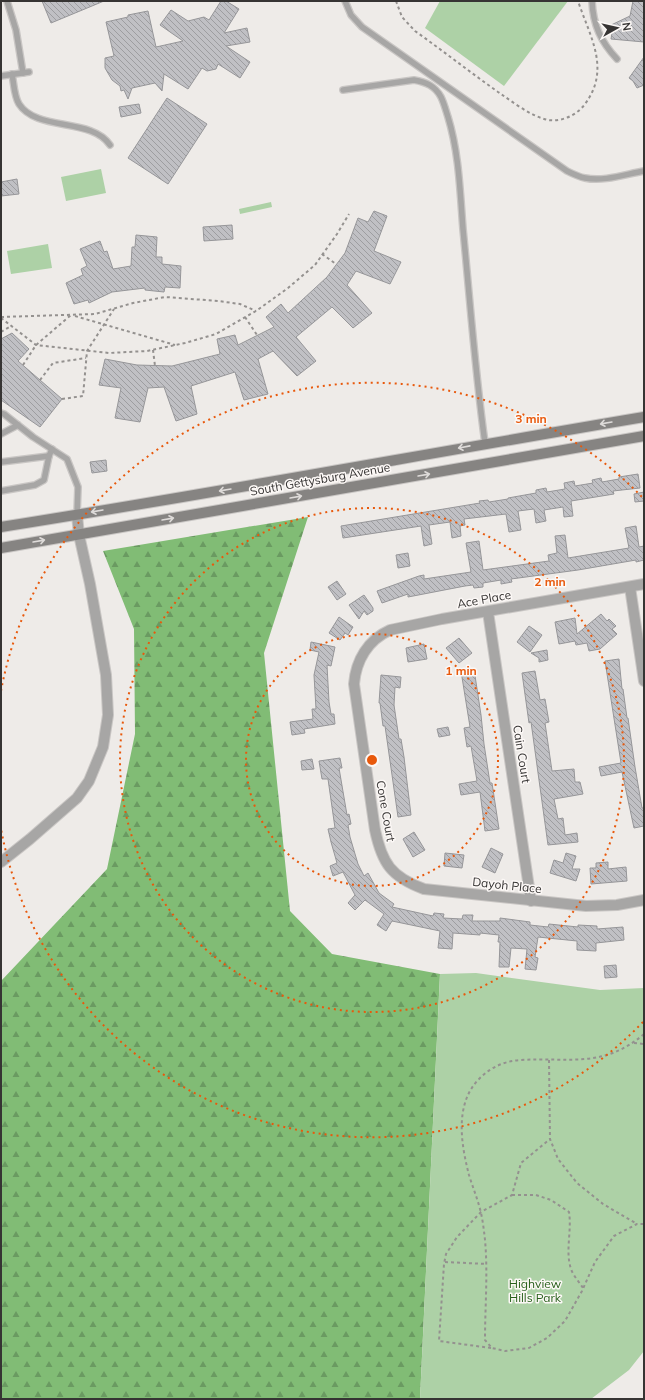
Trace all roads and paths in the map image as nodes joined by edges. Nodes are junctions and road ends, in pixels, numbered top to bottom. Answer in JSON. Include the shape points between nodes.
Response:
{"nodes":[{"id":1,"x":7,"y":1,"type":"edge"},
{"id":2,"x":345,"y":1,"type":"edge"},
{"id":3,"x":396,"y":1,"type":"edge"},
{"id":4,"x":578,"y":1,"type":"edge"},
{"id":5,"x":592,"y":1,"type":"edge"},
{"id":6,"x":617,"y":59,"type":"dead end"},
{"id":7,"x":12,"y":74,"type":"junction"},
{"id":8,"x":1,"y":76,"type":"edge"},
{"id":9,"x":343,"y":90,"type":"dead end"},
{"id":10,"x":110,"y":145,"type":"dead end"},
{"id":11,"x":644,"y":171,"type":"edge"},
{"id":12,"x":349,"y":214,"type":"dead end"},
{"id":13,"x":322,"y":254,"type":"junction"},
{"id":14,"x":336,"y":264,"type":"dead end"},
{"id":15,"x":115,"y":308,"type":"junction"},
{"id":16,"x":256,"y":311,"type":"junction"},
{"id":17,"x":72,"y":315,"type":"junction"},
{"id":18,"x":1,"y":317,"type":"edge"},
{"id":19,"x":245,"y":317,"type":"junction"},
{"id":20,"x":105,"y":324,"type":"junction"},
{"id":21,"x":11,"y":326,"type":"junction"},
{"id":22,"x":1,"y":332,"type":"edge"},
{"id":23,"x":257,"y":335,"type":"dead end"},
{"id":24,"x":36,"y":345,"type":"junction"},
{"id":25,"x":176,"y":345,"type":"junction"},
{"id":26,"x":152,"y":350,"type":"junction"},
{"id":27,"x":87,"y":351,"type":"junction"},
{"id":28,"x":86,"y":358,"type":"junction"},
{"id":29,"x":23,"y":365,"type":"dead end"},
{"id":30,"x":155,"y":366,"type":"dead end"},
{"id":31,"x":40,"y":380,"type":"dead end"},
{"id":32,"x":62,"y":399,"type":"dead end"},
{"id":33,"x":1,"y":413,"type":"edge"},
{"id":34,"x":644,"y":417,"type":"edge"},
{"id":35,"x":18,"y":425,"type":"junction"},
{"id":36,"x":1,"y":434,"type":"edge"},
{"id":37,"x":644,"y":436,"type":"edge"},
{"id":38,"x":485,"y":443,"type":"junction"},
{"id":39,"x":52,"y":449,"type":"junction"},
{"id":40,"x":48,"y":456,"type":"junction"},
{"id":41,"x":1,"y":462,"type":"edge"},
{"id":42,"x":1,"y":491,"type":"edge"},
{"id":43,"x":77,"y":515,"type":"junction"},
{"id":44,"x":1,"y":527,"type":"edge"},
{"id":45,"x":79,"y":534,"type":"junction"},
{"id":46,"x":1,"y":548,"type":"edge"},
{"id":47,"x":644,"y":584,"type":"edge"},
{"id":48,"x":630,"y":587,"type":"junction"},
{"id":49,"x":488,"y":612,"type":"junction"},
{"id":50,"x":362,"y":655,"type":"joint"},
{"id":51,"x":644,"y":681,"type":"edge"},
{"id":52,"x":382,"y":854,"type":"joint"},
{"id":53,"x":1,"y":862,"type":"edge"},
{"id":54,"x":531,"y":900,"type":"junction"},
{"id":55,"x":644,"y":900,"type":"edge"},
{"id":56,"x":644,"y":1034,"type":"edge"},
{"id":57,"x":633,"y":1043,"type":"junction"},
{"id":58,"x":644,"y":1044,"type":"edge"},
{"id":59,"x":549,"y":1060,"type":"junction"},
{"id":60,"x":550,"y":1139,"type":"junction"},
{"id":61,"x":512,"y":1195,"type":"junction"},
{"id":62,"x":481,"y":1212,"type":"junction"},
{"id":63,"x":637,"y":1224,"type":"junction"},
{"id":64,"x":644,"y":1224,"type":"edge"},
{"id":65,"x":445,"y":1262,"type":"junction"},
{"id":66,"x":487,"y":1264,"type":"junction"},
{"id":67,"x":583,"y":1288,"type":"junction"},
{"id":68,"x":492,"y":1348,"type":"junction"}],
"edges":[{"from":1,"to":7,"type":"lane","via":[[26,72]]},
{"from":2,"to":11,"type":"lane","via":[[351,15],[362,27],[567,171],[593,179]]},
{"from":3,"to":4,"type":"path","via":[[402,17],[415,31],[516,104],[537,116],[554,120],[570,116],[584,106],[595,88],[598,76],[598,59]]},
{"from":5,"to":6,"type":"lane","via":[[600,36]]},
{"from":7,"to":8,"type":"lane"},
{"from":7,"to":10,"type":"lane","via":[[16,100],[26,111],[42,120],[91,130],[105,138]]},
{"from":9,"to":38,"type":"lane","via":[[414,80],[431,85],[442,98],[454,139],[459,178],[478,400]]},
{"from":12,"to":13,"type":"path"},
{"from":13,"to":14,"type":"path"},
{"from":13,"to":16,"type":"path","via":[[315,264],[288,288]]},
{"from":15,"to":16,"type":"path","via":[[165,297],[218,300],[240,304]]},
{"from":15,"to":17,"type":"path","via":[[95,314]]},
{"from":15,"to":20,"type":"path"},
{"from":16,"to":19,"type":"path"},
{"from":17,"to":18,"type":"path"},
{"from":17,"to":20,"type":"path"},
{"from":17,"to":24,"type":"path"},
{"from":18,"to":21,"type":"path"},
{"from":19,"to":23,"type":"path"},
{"from":19,"to":25,"type":"path","via":[[216,334]]},
{"from":20,"to":25,"type":"path"},
{"from":20,"to":27,"type":"path"},
{"from":21,"to":22,"type":"path"},
{"from":21,"to":24,"type":"path"},
{"from":24,"to":27,"type":"path"},
{"from":24,"to":29,"type":"path"},
{"from":25,"to":26,"type":"path"},
{"from":26,"to":27,"type":"path","via":[[109,353]]},
{"from":26,"to":30,"type":"path"},
{"from":27,"to":28,"type":"path"},
{"from":28,"to":31,"type":"path","via":[[53,363]]},
{"from":28,"to":32,"type":"path","via":[[83,396]]},
{"from":33,"to":35,"type":"lane"},
{"from":34,"to":38,"type":"main road","name":"South Gettysburg Avenue","one_way":true},
{"from":35,"to":36,"type":"lane"},
{"from":35,"to":39,"type":"lane"},
{"from":45,"to":37,"type":"main road","name":"South Gettysburg Avenue","one_way":true},
{"from":38,"to":43,"type":"main road","name":"South Gettysburg Avenue","one_way":true},
{"from":39,"to":40,"type":"lane"},
{"from":39,"to":43,"type":"lane","via":[[67,458],[78,487]]},
{"from":40,"to":41,"type":"lane"},
{"from":40,"to":42,"type":"lane","via":[[44,480]]},
{"from":43,"to":44,"type":"main road","name":"South Gettysburg Avenue"},
{"from":43,"to":45,"type":"street"},
{"from":46,"to":45,"type":"main road","name":"South Gettysburg Avenue","one_way":true},
{"from":45,"to":53,"type":"street","via":[[106,675],[108,715],[103,747],[88,781],[77,798]]},
{"from":47,"to":48,"type":"street","name":"Ace Place"},
{"from":48,"to":49,"type":"street","name":"Ace Place"},
{"from":48,"to":51,"type":"street"},
{"from":49,"to":50,"type":"street","name":"Ace Place","via":[[390,630],[372,641]]},
{"from":49,"to":54,"type":"street","name":"Cain Court"},
{"from":50,"to":52,"type":"street","name":"Cone Court","via":[[354,677],[354,695],[375,830]]},
{"from":52,"to":54,"type":"street","name":"Dayoh Place","via":[[387,865],[399,877],[424,889]]},
{"from":54,"to":55,"type":"street","name":"Dayoh Place","via":[[586,906],[616,905]]},
{"from":56,"to":57,"type":"path"},
{"from":57,"to":58,"type":"path"},
{"from":57,"to":59,"type":"path","via":[[614,1053],[596,1058]]},
{"from":59,"to":60,"type":"path"},
{"from":59,"to":62,"type":"path","via":[[513,1060],[498,1065],[474,1083],[467,1096],[462,1117],[462,1145]]},
{"from":60,"to":61,"type":"path","via":[[521,1163]]},
{"from":60,"to":63,"type":"path","via":[[558,1159],[577,1183],[603,1204]]},
{"from":61,"to":62,"type":"path"},
{"from":61,"to":67,"type":"path","via":[[536,1195],[551,1200],[569,1212],[568,1251],[571,1270]]},
{"from":62,"to":65,"type":"path","via":[[457,1237],[446,1254]]},
{"from":62,"to":66,"type":"path"},
{"from":63,"to":64,"type":"path"},
{"from":63,"to":67,"type":"path","via":[[614,1236],[595,1262]]},
{"from":65,"to":66,"type":"path"},
{"from":65,"to":68,"type":"path","via":[[440,1341]]},
{"from":66,"to":68,"type":"path","via":[[485,1340]]},
{"from":67,"to":68,"type":"path","via":[[565,1321],[547,1338],[529,1348],[505,1351]]}]}
